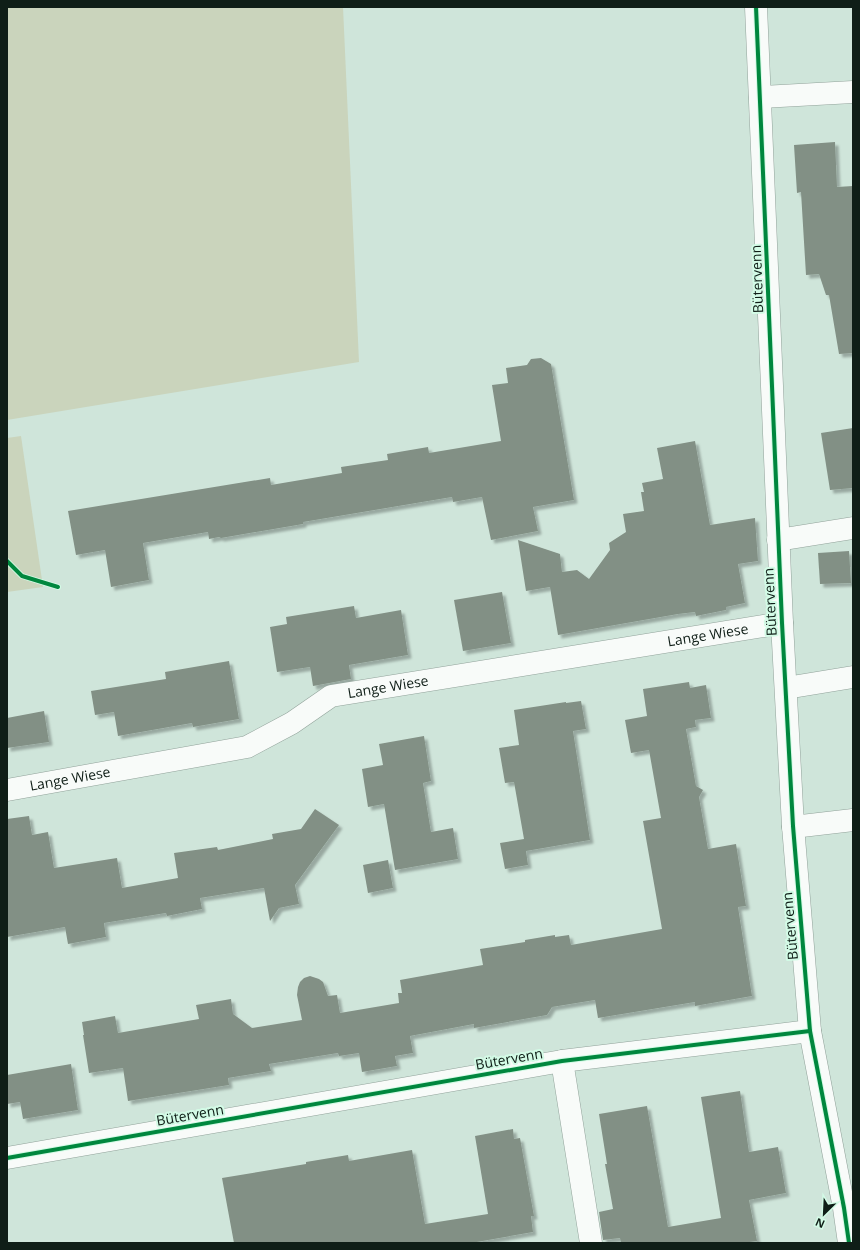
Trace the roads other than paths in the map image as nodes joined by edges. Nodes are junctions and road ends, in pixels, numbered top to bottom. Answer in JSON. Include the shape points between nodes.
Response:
{"nodes":[{"id":1,"x":756,"y":7,"type":"edge"},
{"id":2,"x":853,"y":92,"type":"edge"},
{"id":3,"x":760,"y":98,"type":"junction"},
{"id":4,"x":853,"y":528,"type":"edge"},
{"id":5,"x":778,"y":540,"type":"junction"},
{"id":6,"x":782,"y":624,"type":"junction"},
{"id":7,"x":853,"y":677,"type":"edge"},
{"id":8,"x":786,"y":688,"type":"junction"},
{"id":9,"x":7,"y":790,"type":"edge"},
{"id":10,"x":853,"y":820,"type":"edge"},
{"id":11,"x":793,"y":828,"type":"junction"},
{"id":12,"x":810,"y":1031,"type":"junction"},
{"id":13,"x":562,"y":1061,"type":"junction"},
{"id":14,"x":7,"y":1158,"type":"edge"},
{"id":15,"x":591,"y":1243,"type":"edge"},
{"id":16,"x":849,"y":1243,"type":"edge"}],
"edges":[{"from":1,"to":3,"type":"street","name":"Bütervenn"},
{"from":2,"to":3,"type":"street"},
{"from":3,"to":5,"type":"street","name":"Bütervenn"},
{"from":4,"to":5,"type":"street"},
{"from":5,"to":6,"type":"street","name":"Bütervenn"},
{"from":6,"to":8,"type":"street","name":"Bütervenn"},
{"from":6,"to":9,"type":"street","name":"Lange Wiese","via":[[331,696],[292,723],[246,747]]},
{"from":7,"to":8,"type":"street"},
{"from":8,"to":11,"type":"street","name":"Bütervenn"},
{"from":10,"to":11,"type":"street"},
{"from":11,"to":12,"type":"street","name":"Bütervenn"},
{"from":12,"to":13,"type":"street","name":"Bütervenn"},
{"from":12,"to":16,"type":"street"},
{"from":13,"to":14,"type":"street","name":"Bütervenn"},
{"from":13,"to":15,"type":"street"}]}
